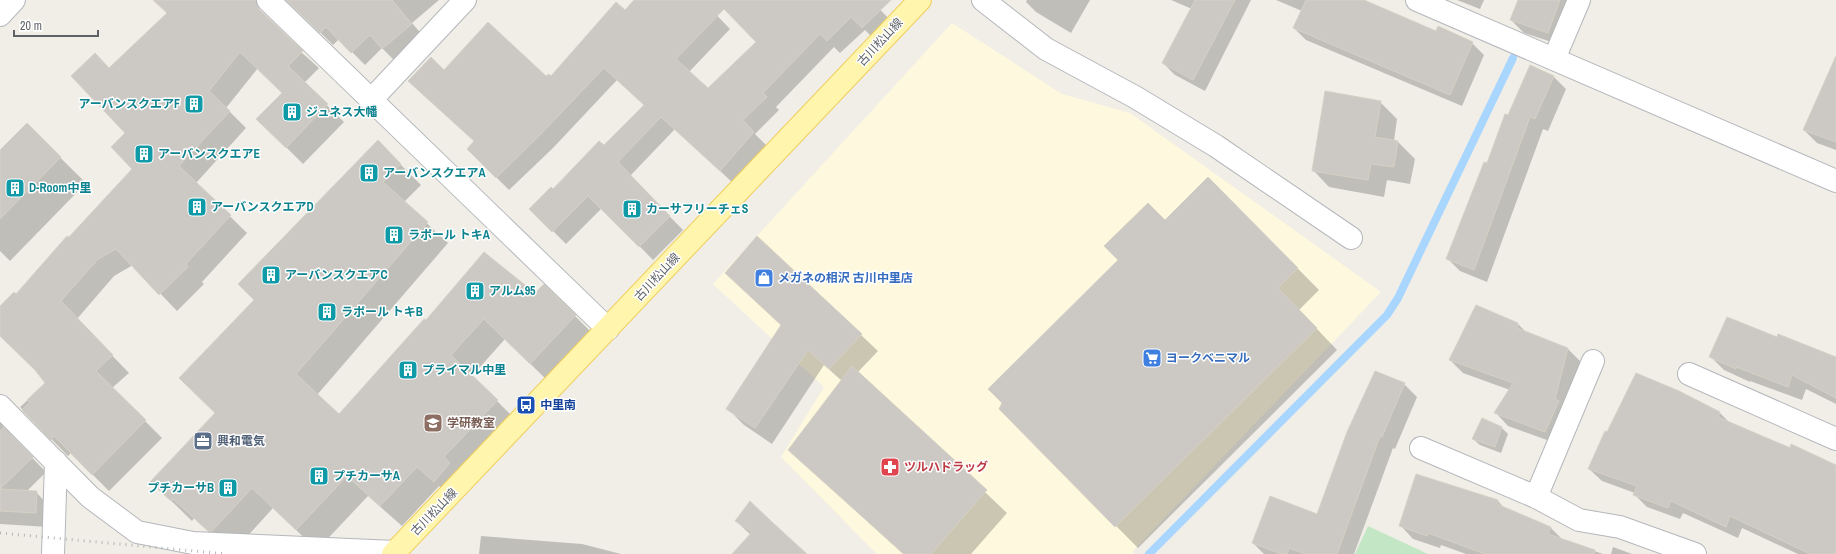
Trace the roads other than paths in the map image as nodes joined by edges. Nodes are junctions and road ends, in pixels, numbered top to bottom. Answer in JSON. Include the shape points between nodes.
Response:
{"nodes":[{"id":1,"x":14,"y":0,"type":"edge"},
{"id":2,"x":268,"y":0,"type":"edge"},
{"id":3,"x":465,"y":0,"type":"edge"},
{"id":4,"x":920,"y":0,"type":"edge"},
{"id":5,"x":983,"y":0,"type":"edge"},
{"id":6,"x":1417,"y":0,"type":"edge"},
{"id":7,"x":1579,"y":0,"type":"edge"},
{"id":8,"x":0,"y":15,"type":"edge"},
{"id":9,"x":1554,"y":59,"type":"junction"},
{"id":10,"x":371,"y":100,"type":"junction"},
{"id":11,"x":1836,"y":181,"type":"edge"},
{"id":12,"x":1351,"y":238,"type":"dead end"},
{"id":13,"x":608,"y":328,"type":"junction"},
{"id":14,"x":1593,"y":361,"type":"dead end"},
{"id":15,"x":1688,"y":374,"type":"dead end"},
{"id":16,"x":0,"y":406,"type":"edge"},
{"id":17,"x":1836,"y":439,"type":"edge"},
{"id":18,"x":1421,"y":448,"type":"dead end"},
{"id":19,"x":56,"y":462,"type":"junction"},
{"id":20,"x":1536,"y":497,"type":"junction"},
{"id":21,"x":394,"y":553,"type":"edge"},
{"id":22,"x":53,"y":554,"type":"edge"},
{"id":23,"x":1695,"y":554,"type":"edge"}],
"edges":[{"from":1,"to":8,"type":"street"},
{"from":2,"to":10,"type":"street"},
{"from":3,"to":10,"type":"street"},
{"from":4,"to":13,"type":"main road","name":"古川松山線"},
{"from":5,"to":12,"type":"street","via":[[1046,49],[1216,146]]},
{"from":6,"to":9,"type":"street"},
{"from":7,"to":9,"type":"street"},
{"from":9,"to":11,"type":"street"},
{"from":10,"to":13,"type":"street"},
{"from":13,"to":21,"type":"main road","name":"古川松山線"},
{"from":14,"to":20,"type":"street"},
{"from":15,"to":17,"type":"street"},
{"from":16,"to":19,"type":"street"},
{"from":18,"to":20,"type":"street"},
{"from":19,"to":21,"type":"street","via":[[90,497],[137,532],[193,543]]},
{"from":19,"to":22,"type":"street"},
{"from":20,"to":23,"type":"street","via":[[1579,520],[1620,528]]}]}
